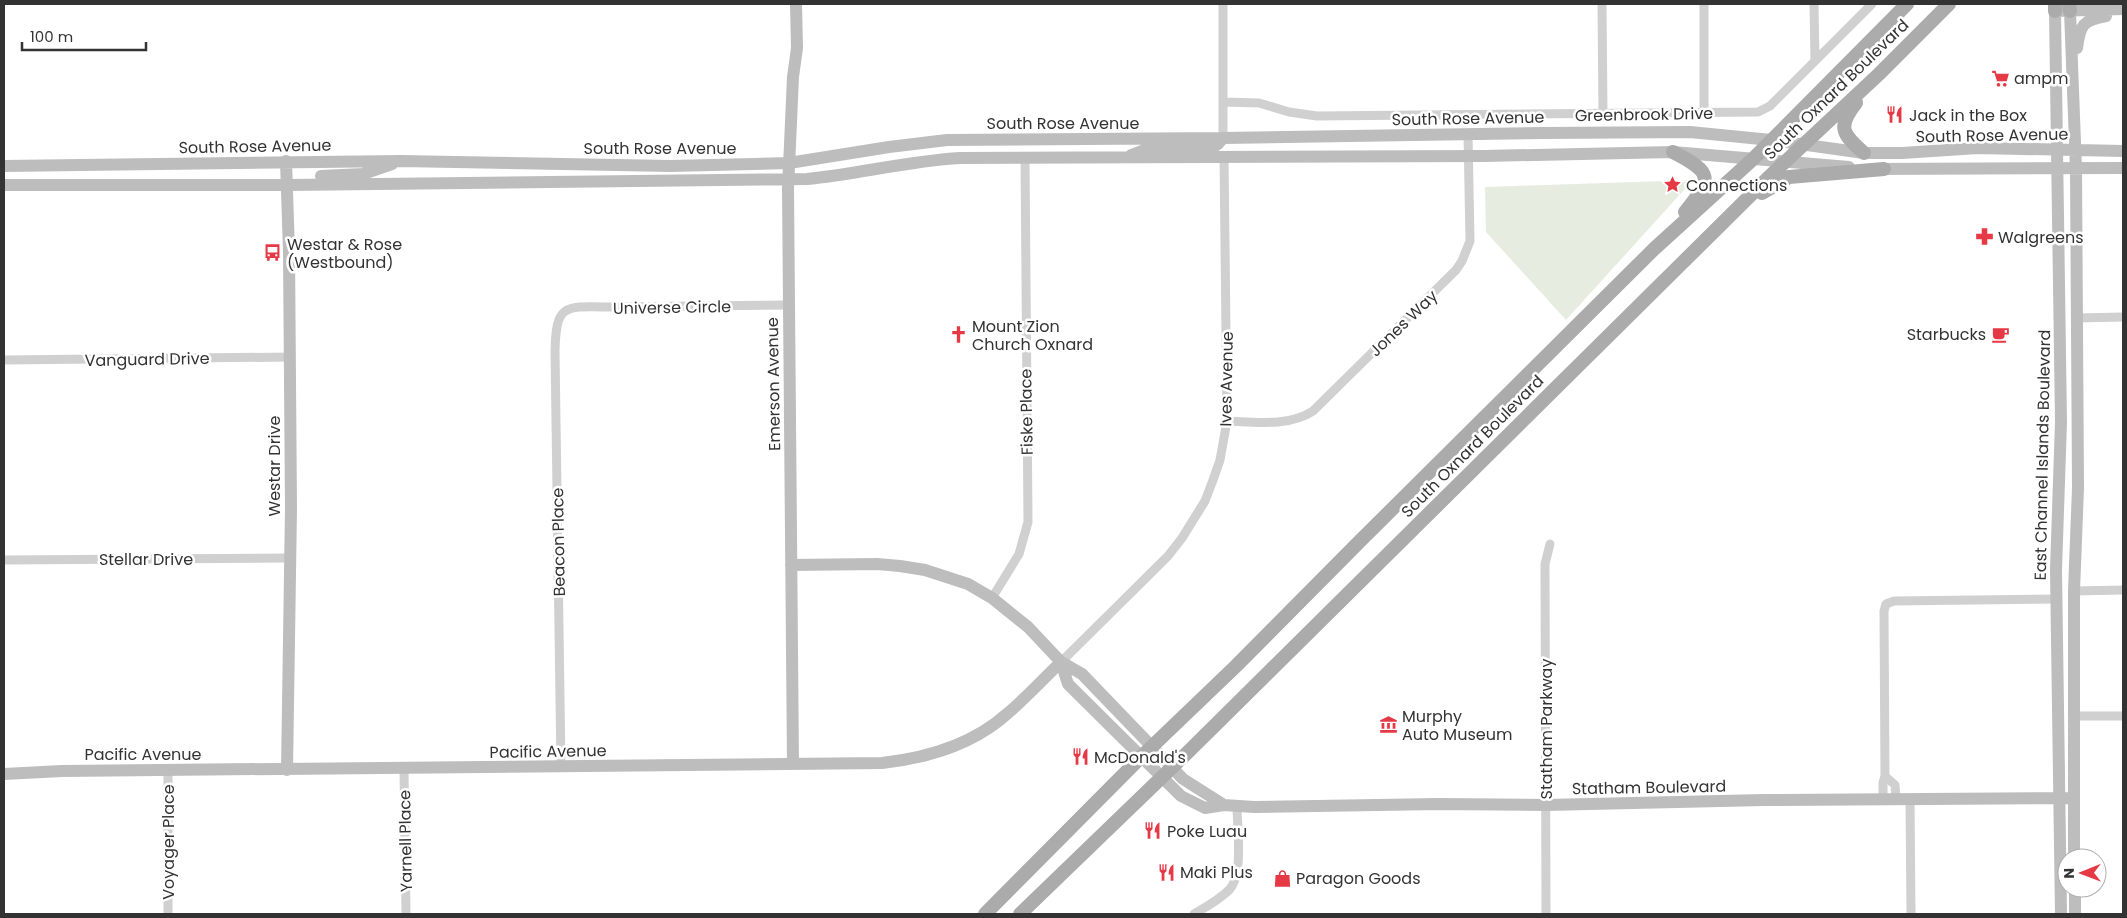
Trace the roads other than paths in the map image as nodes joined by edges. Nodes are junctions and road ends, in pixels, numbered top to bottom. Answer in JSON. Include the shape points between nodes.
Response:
{"nodes":[{"id":1,"x":796,"y":4,"type":"edge"},
{"id":2,"x":1223,"y":4,"type":"edge"},
{"id":3,"x":1602,"y":4,"type":"edge"},
{"id":4,"x":1704,"y":4,"type":"edge"},
{"id":5,"x":1814,"y":4,"type":"edge"},
{"id":6,"x":1872,"y":4,"type":"edge"},
{"id":7,"x":1907,"y":4,"type":"edge"},
{"id":8,"x":1949,"y":4,"type":"edge"},
{"id":9,"x":1956,"y":4,"type":"edge"},
{"id":10,"x":2055,"y":7,"type":"edge"},
{"id":11,"x":2069,"y":7,"type":"edge"},
{"id":12,"x":2123,"y":10,"type":"edge"},
{"id":13,"x":1924,"y":29,"type":"junction"},
{"id":14,"x":1815,"y":61,"type":"junction"},
{"id":15,"x":1879,"y":74,"type":"junction"},
{"id":16,"x":2074,"y":88,"type":"junction"},
{"id":17,"x":1224,"y":102,"type":"junction"},
{"id":18,"x":1704,"y":113,"type":"junction"},
{"id":19,"x":1603,"y":114,"type":"junction"},
{"id":20,"x":1468,"y":134,"type":"junction"},
{"id":21,"x":1223,"y":138,"type":"junction"},
{"id":22,"x":1771,"y":140,"type":"junction"},
{"id":23,"x":1804,"y":145,"type":"junction"},
{"id":24,"x":2057,"y":150,"type":"junction"},
{"id":25,"x":2076,"y":151,"type":"junction"},
{"id":26,"x":2123,"y":151,"type":"edge"},
{"id":27,"x":1673,"y":152,"type":"junction"},
{"id":28,"x":1864,"y":153,"type":"junction"},
{"id":29,"x":1224,"y":156,"type":"junction"},
{"id":30,"x":1468,"y":156,"type":"junction"},
{"id":31,"x":1025,"y":158,"type":"junction"},
{"id":32,"x":1124,"y":158,"type":"junction"},
{"id":33,"x":1753,"y":159,"type":"junction"},
{"id":34,"x":401,"y":161,"type":"junction"},
{"id":35,"x":259,"y":162,"type":"junction"},
{"id":36,"x":286,"y":162,"type":"junction"},
{"id":37,"x":1786,"y":162,"type":"junction"},
{"id":38,"x":789,"y":164,"type":"junction"},
{"id":39,"x":4,"y":166,"type":"edge"},
{"id":40,"x":2076,"y":168,"type":"junction"},
{"id":41,"x":2123,"y":168,"type":"edge"},
{"id":42,"x":1884,"y":169,"type":"junction"},
{"id":43,"x":2057,"y":169,"type":"junction"},
{"id":44,"x":788,"y":179,"type":"junction"},
{"id":45,"x":222,"y":185,"type":"junction"},
{"id":46,"x":288,"y":185,"type":"junction"},
{"id":47,"x":4,"y":186,"type":"edge"},
{"id":48,"x":1738,"y":209,"type":"junction"},
{"id":49,"x":1654,"y":249,"type":"junction"},
{"id":50,"x":789,"y":305,"type":"junction"},
{"id":51,"x":2123,"y":317,"type":"edge"},
{"id":52,"x":560,"y":318,"type":"joint"},
{"id":53,"x":2076,"y":318,"type":"junction"},
{"id":54,"x":290,"y":357,"type":"junction"},
{"id":55,"x":4,"y":360,"type":"edge"},
{"id":56,"x":1227,"y":421,"type":"junction"},
{"id":57,"x":2060,"y":478,"type":"junction"},
{"id":58,"x":1550,"y":544,"type":"dead end"},
{"id":59,"x":289,"y":558,"type":"junction"},
{"id":60,"x":4,"y":560,"type":"edge"},
{"id":61,"x":791,"y":565,"type":"junction"},
{"id":62,"x":2123,"y":590,"type":"edge"},
{"id":63,"x":2074,"y":591,"type":"junction"},
{"id":64,"x":992,"y":598,"type":"junction"},
{"id":65,"x":2056,"y":599,"type":"junction"},
{"id":66,"x":1061,"y":662,"type":"junction"},
{"id":67,"x":2058,"y":667,"type":"junction"},
{"id":68,"x":2074,"y":716,"type":"junction"},
{"id":69,"x":2123,"y":716,"type":"edge"},
{"id":70,"x":1152,"y":746,"type":"junction"},
{"id":71,"x":1140,"y":757,"type":"junction"},
{"id":72,"x":793,"y":764,"type":"junction"},
{"id":73,"x":560,"y":767,"type":"junction"},
{"id":74,"x":404,"y":769,"type":"junction"},
{"id":75,"x":168,"y":770,"type":"junction"},
{"id":76,"x":287,"y":770,"type":"junction"},
{"id":77,"x":1166,"y":772,"type":"junction"},
{"id":78,"x":4,"y":774,"type":"edge"},
{"id":79,"x":1886,"y":776,"type":"junction"},
{"id":80,"x":2059,"y":798,"type":"junction"},
{"id":81,"x":2074,"y":798,"type":"junction"},
{"id":82,"x":1883,"y":800,"type":"junction"},
{"id":83,"x":1896,"y":800,"type":"junction"},
{"id":84,"x":1910,"y":800,"type":"junction"},
{"id":85,"x":1230,"y":806,"type":"junction"},
{"id":86,"x":1546,"y":806,"type":"junction"},
{"id":87,"x":2074,"y":848,"type":"edge"},
{"id":88,"x":2075,"y":898,"type":"edge"},
{"id":89,"x":1025,"y":913,"type":"edge"},
{"id":90,"x":168,"y":914,"type":"edge"},
{"id":91,"x":406,"y":914,"type":"edge"},
{"id":92,"x":985,"y":914,"type":"edge"},
{"id":93,"x":1194,"y":914,"type":"edge"},
{"id":94,"x":1546,"y":914,"type":"edge"},
{"id":95,"x":1911,"y":914,"type":"edge"},
{"id":96,"x":2061,"y":914,"type":"edge"},
{"id":97,"x":2075,"y":914,"type":"edge"}],
"edges":[{"from":1,"to":38,"type":"main road","name":"Emerson Avenue","via":[[797,48]]},
{"from":2,"to":17,"type":"street"},
{"from":3,"to":19,"type":"street"},
{"from":4,"to":18,"type":"street"},
{"from":5,"to":14,"type":"street"},
{"from":6,"to":14,"type":"street","name":"Greenbrook Drive"},
{"from":7,"to":22,"type":"main road","name":"South Oxnard Boulevard"},
{"from":8,"to":13,"type":"main road","name":"South Oxnard Boulevard"},
{"from":9,"to":13,"type":"main road"},
{"from":10,"to":11,"type":"main road","name":"East Channel Islands Boulevard"},
{"from":10,"to":24,"type":"main road","name":"East Channel Islands Boulevard"},
{"from":11,"to":12,"type":"main road","name":"East Channel Islands Boulevard"},
{"from":11,"to":16,"type":"main road","name":"East Channel Islands Boulevard"},
{"from":12,"to":16,"type":"main road","via":[[2085,22],[2078,36]]},
{"from":13,"to":15,"type":"main road","name":"South Oxnard Boulevard"},
{"from":14,"to":18,"type":"street","name":"Greenbrook Drive","via":[[1765,109],[1753,113]]},
{"from":15,"to":23,"type":"main road","name":"South Oxnard Boulevard"},
{"from":15,"to":28,"type":"main road","via":[[1844,125],[1849,140]]},
{"from":16,"to":25,"type":"main road","name":"East Channel Islands Boulevard"},
{"from":17,"to":19,"type":"street","name":"Greenbrook Drive","via":[[1259,103],[1317,116]]},
{"from":17,"to":21,"type":"street"},
{"from":18,"to":19,"type":"street","name":"Greenbrook Drive"},
{"from":20,"to":21,"type":"main road","name":"South Rose Avenue"},
{"from":20,"to":22,"type":"main road","name":"South Rose Avenue","via":[[1690,132]]},
{"from":20,"to":30,"type":"street","name":"Jones Way"},
{"from":21,"to":32,"type":"main road","via":[[1210,149],[1147,149]]},
{"from":21,"to":38,"type":"main road","name":"South Rose Avenue","via":[[934,141]]},
{"from":22,"to":23,"type":"main road","name":"South Rose Avenue"},
{"from":22,"to":33,"type":"main road","name":"South Oxnard Boulevard"},
{"from":23,"to":28,"type":"main road","name":"South Rose Avenue"},
{"from":23,"to":37,"type":"main road","name":"South Oxnard Boulevard"},
{"from":24,"to":25,"type":"main road","name":"South Rose Avenue"},
{"from":24,"to":28,"type":"main road","name":"South Rose Avenue","via":[[1978,148]]},
{"from":24,"to":43,"type":"main road","name":"East Channel Islands Boulevard"},
{"from":25,"to":26,"type":"main road","name":"South Rose Avenue"},
{"from":25,"to":40,"type":"main road","name":"East Channel Islands Boulevard"},
{"from":27,"to":30,"type":"main road","name":"South Rose Avenue"},
{"from":27,"to":33,"type":"main road","name":"South Rose Avenue"},
{"from":27,"to":49,"type":"main road","via":[[1699,167],[1706,180],[1703,189]]},
{"from":29,"to":30,"type":"main road","name":"South Rose Avenue"},
{"from":29,"to":32,"type":"main road","name":"South Rose Avenue"},
{"from":29,"to":56,"type":"street","name":"Ives Avenue"},
{"from":30,"to":56,"type":"street","name":"Jones Way","via":[[1470,241],[1456,270],[1313,411],[1287,422]]},
{"from":31,"to":32,"type":"main road","name":"South Rose Avenue"},
{"from":31,"to":44,"type":"main road","name":"South Rose Avenue","via":[[932,160],[845,175]]},
{"from":31,"to":64,"type":"street","name":"Fiske Place","via":[[1028,522],[1019,554]]},
{"from":33,"to":37,"type":"main road","name":"South Rose Avenue"},
{"from":33,"to":49,"type":"main road","name":"South Oxnard Boulevard"},
{"from":34,"to":36,"type":"main road","name":"South Rose Avenue"},
{"from":34,"to":38,"type":"main road","name":"South Rose Avenue","via":[[671,166]]},
{"from":34,"to":46,"type":"main road","via":[[363,174],[295,177]]},
{"from":35,"to":36,"type":"main road","name":"South Rose Avenue"},
{"from":35,"to":39,"type":"main road","name":"South Rose Avenue"},
{"from":35,"to":45,"type":"main road","via":[[276,168],[279,176]]},
{"from":36,"to":46,"type":"main road","name":"Westar Drive"},
{"from":37,"to":42,"type":"main road","name":"South Rose Avenue"},
{"from":37,"to":48,"type":"main road","name":"South Oxnard Boulevard"},
{"from":38,"to":44,"type":"main road","name":"Emerson Avenue"},
{"from":40,"to":41,"type":"main road","name":"South Rose Avenue"},
{"from":40,"to":43,"type":"main road","name":"South Rose Avenue"},
{"from":40,"to":53,"type":"main road","name":"East Channel Islands Boulevard"},
{"from":42,"to":43,"type":"main road","name":"South Rose Avenue"},
{"from":42,"to":48,"type":"main road","via":[[1789,177]]},
{"from":43,"to":57,"type":"main road","name":"East Channel Islands Boulevard"},
{"from":44,"to":46,"type":"main road","name":"South Rose Avenue"},
{"from":44,"to":50,"type":"main road","name":"Emerson Avenue"},
{"from":45,"to":46,"type":"main road","name":"South Rose Avenue"},
{"from":45,"to":47,"type":"main road","name":"South Rose Avenue"},
{"from":46,"to":54,"type":"main road","name":"Westar Drive"},
{"from":48,"to":77,"type":"main road","name":"South Oxnard Boulevard"},
{"from":49,"to":70,"type":"main road","name":"South Oxnard Boulevard"},
{"from":50,"to":52,"type":"street","name":"Universe Circle","via":[[580,306],[570,309]]},
{"from":50,"to":61,"type":"main road","name":"Emerson Avenue"},
{"from":51,"to":53,"type":"street"},
{"from":52,"to":73,"type":"street","name":"Beacon Place","via":[[555,334],[555,352]]},
{"from":53,"to":63,"type":"main road","name":"East Channel Islands Boulevard","via":[[2078,488]]},
{"from":54,"to":55,"type":"street","name":"Vanguard Drive"},
{"from":54,"to":59,"type":"main road","name":"Westar Drive"},
{"from":56,"to":66,"type":"street","name":"Ives Avenue","via":[[1213,480],[1182,538],[1168,556]]},
{"from":57,"to":63,"type":"main road","via":[[2066,514],[2063,570],[2065,581]]},
{"from":57,"to":65,"type":"main road","name":"East Channel Islands Boulevard"},
{"from":58,"to":86,"type":"street","name":"Statham Parkway","via":[[1545,564]]},
{"from":59,"to":60,"type":"street","name":"Stellar Drive"},
{"from":59,"to":76,"type":"main road","name":"Westar Drive"},
{"from":61,"to":64,"type":"main road","name":"Statham Boulevard","via":[[900,566],[948,577]]},
{"from":61,"to":72,"type":"main road","name":"Emerson Avenue"},
{"from":62,"to":63,"type":"street"},
{"from":63,"to":67,"type":"main road","via":[[2065,604],[2064,638]]},
{"from":63,"to":68,"type":"main road","name":"East Channel Islands Boulevard"},
{"from":64,"to":66,"type":"main road","name":"Statham Boulevard","via":[[1028,627]]},
{"from":65,"to":67,"type":"main road","name":"East Channel Islands Boulevard"},
{"from":65,"to":79,"type":"street","via":[[1894,601],[1886,604]]},
{"from":66,"to":70,"type":"main road","name":"Statham Boulevard","via":[[1082,674]]},
{"from":66,"to":71,"type":"main road","name":"Statham Boulevard","via":[[1068,684]]},
{"from":66,"to":72,"type":"main road","name":"Pacific Avenue","via":[[998,721],[979,734],[942,750],[882,763]]},
{"from":67,"to":68,"type":"main road","via":[[2067,713]]},
{"from":67,"to":80,"type":"main road","name":"East Channel Islands Boulevard"},
{"from":68,"to":69,"type":"street"},
{"from":68,"to":81,"type":"main road","name":"East Channel Islands Boulevard"},
{"from":70,"to":71,"type":"main road","name":"South Oxnard Boulevard"},
{"from":70,"to":77,"type":"main road","name":"Statham Boulevard"},
{"from":71,"to":77,"type":"main road","name":"Statham Boulevard"},
{"from":71,"to":92,"type":"main road","name":"South Oxnard Boulevard"},
{"from":72,"to":73,"type":"main road","name":"Pacific Avenue"},
{"from":73,"to":74,"type":"main road","name":"Pacific Avenue"},
{"from":74,"to":76,"type":"main road","name":"Pacific Avenue"},
{"from":74,"to":91,"type":"street","name":"Yarnell Place"},
{"from":75,"to":76,"type":"main road","name":"Pacific Avenue"},
{"from":75,"to":78,"type":"main road","name":"Pacific Avenue"},
{"from":75,"to":90,"type":"street","name":"Voyager Place"},
{"from":77,"to":85,"type":"main road","name":"Statham Boulevard","via":[[1181,796],[1190,802],[1205,808]]},
{"from":77,"to":89,"type":"main road","name":"South Oxnard Boulevard"},
{"from":79,"to":82,"type":"street","via":[[1882,783]]},
{"from":79,"to":83,"type":"street","via":[[1895,785]]},
{"from":80,"to":81,"type":"main road","name":"Statham Boulevard"},
{"from":80,"to":84,"type":"main road","name":"Statham Boulevard"},
{"from":80,"to":96,"type":"main road","name":"East Channel Islands Boulevard"},
{"from":81,"to":87,"type":"main road","name":"East Channel Islands Boulevard"},
{"from":82,"to":83,"type":"main road","name":"Statham Boulevard"},
{"from":82,"to":86,"type":"main road","name":"Statham Boulevard"},
{"from":83,"to":84,"type":"main road","name":"Statham Boulevard"},
{"from":84,"to":95,"type":"street"},
{"from":85,"to":86,"type":"main road","name":"Statham Boulevard"},
{"from":85,"to":93,"type":"street","via":[[1238,862],[1234,882],[1224,894]]},
{"from":86,"to":94,"type":"street","name":"Statham Parkway"},
{"from":88,"to":97,"type":"main road"}]}
